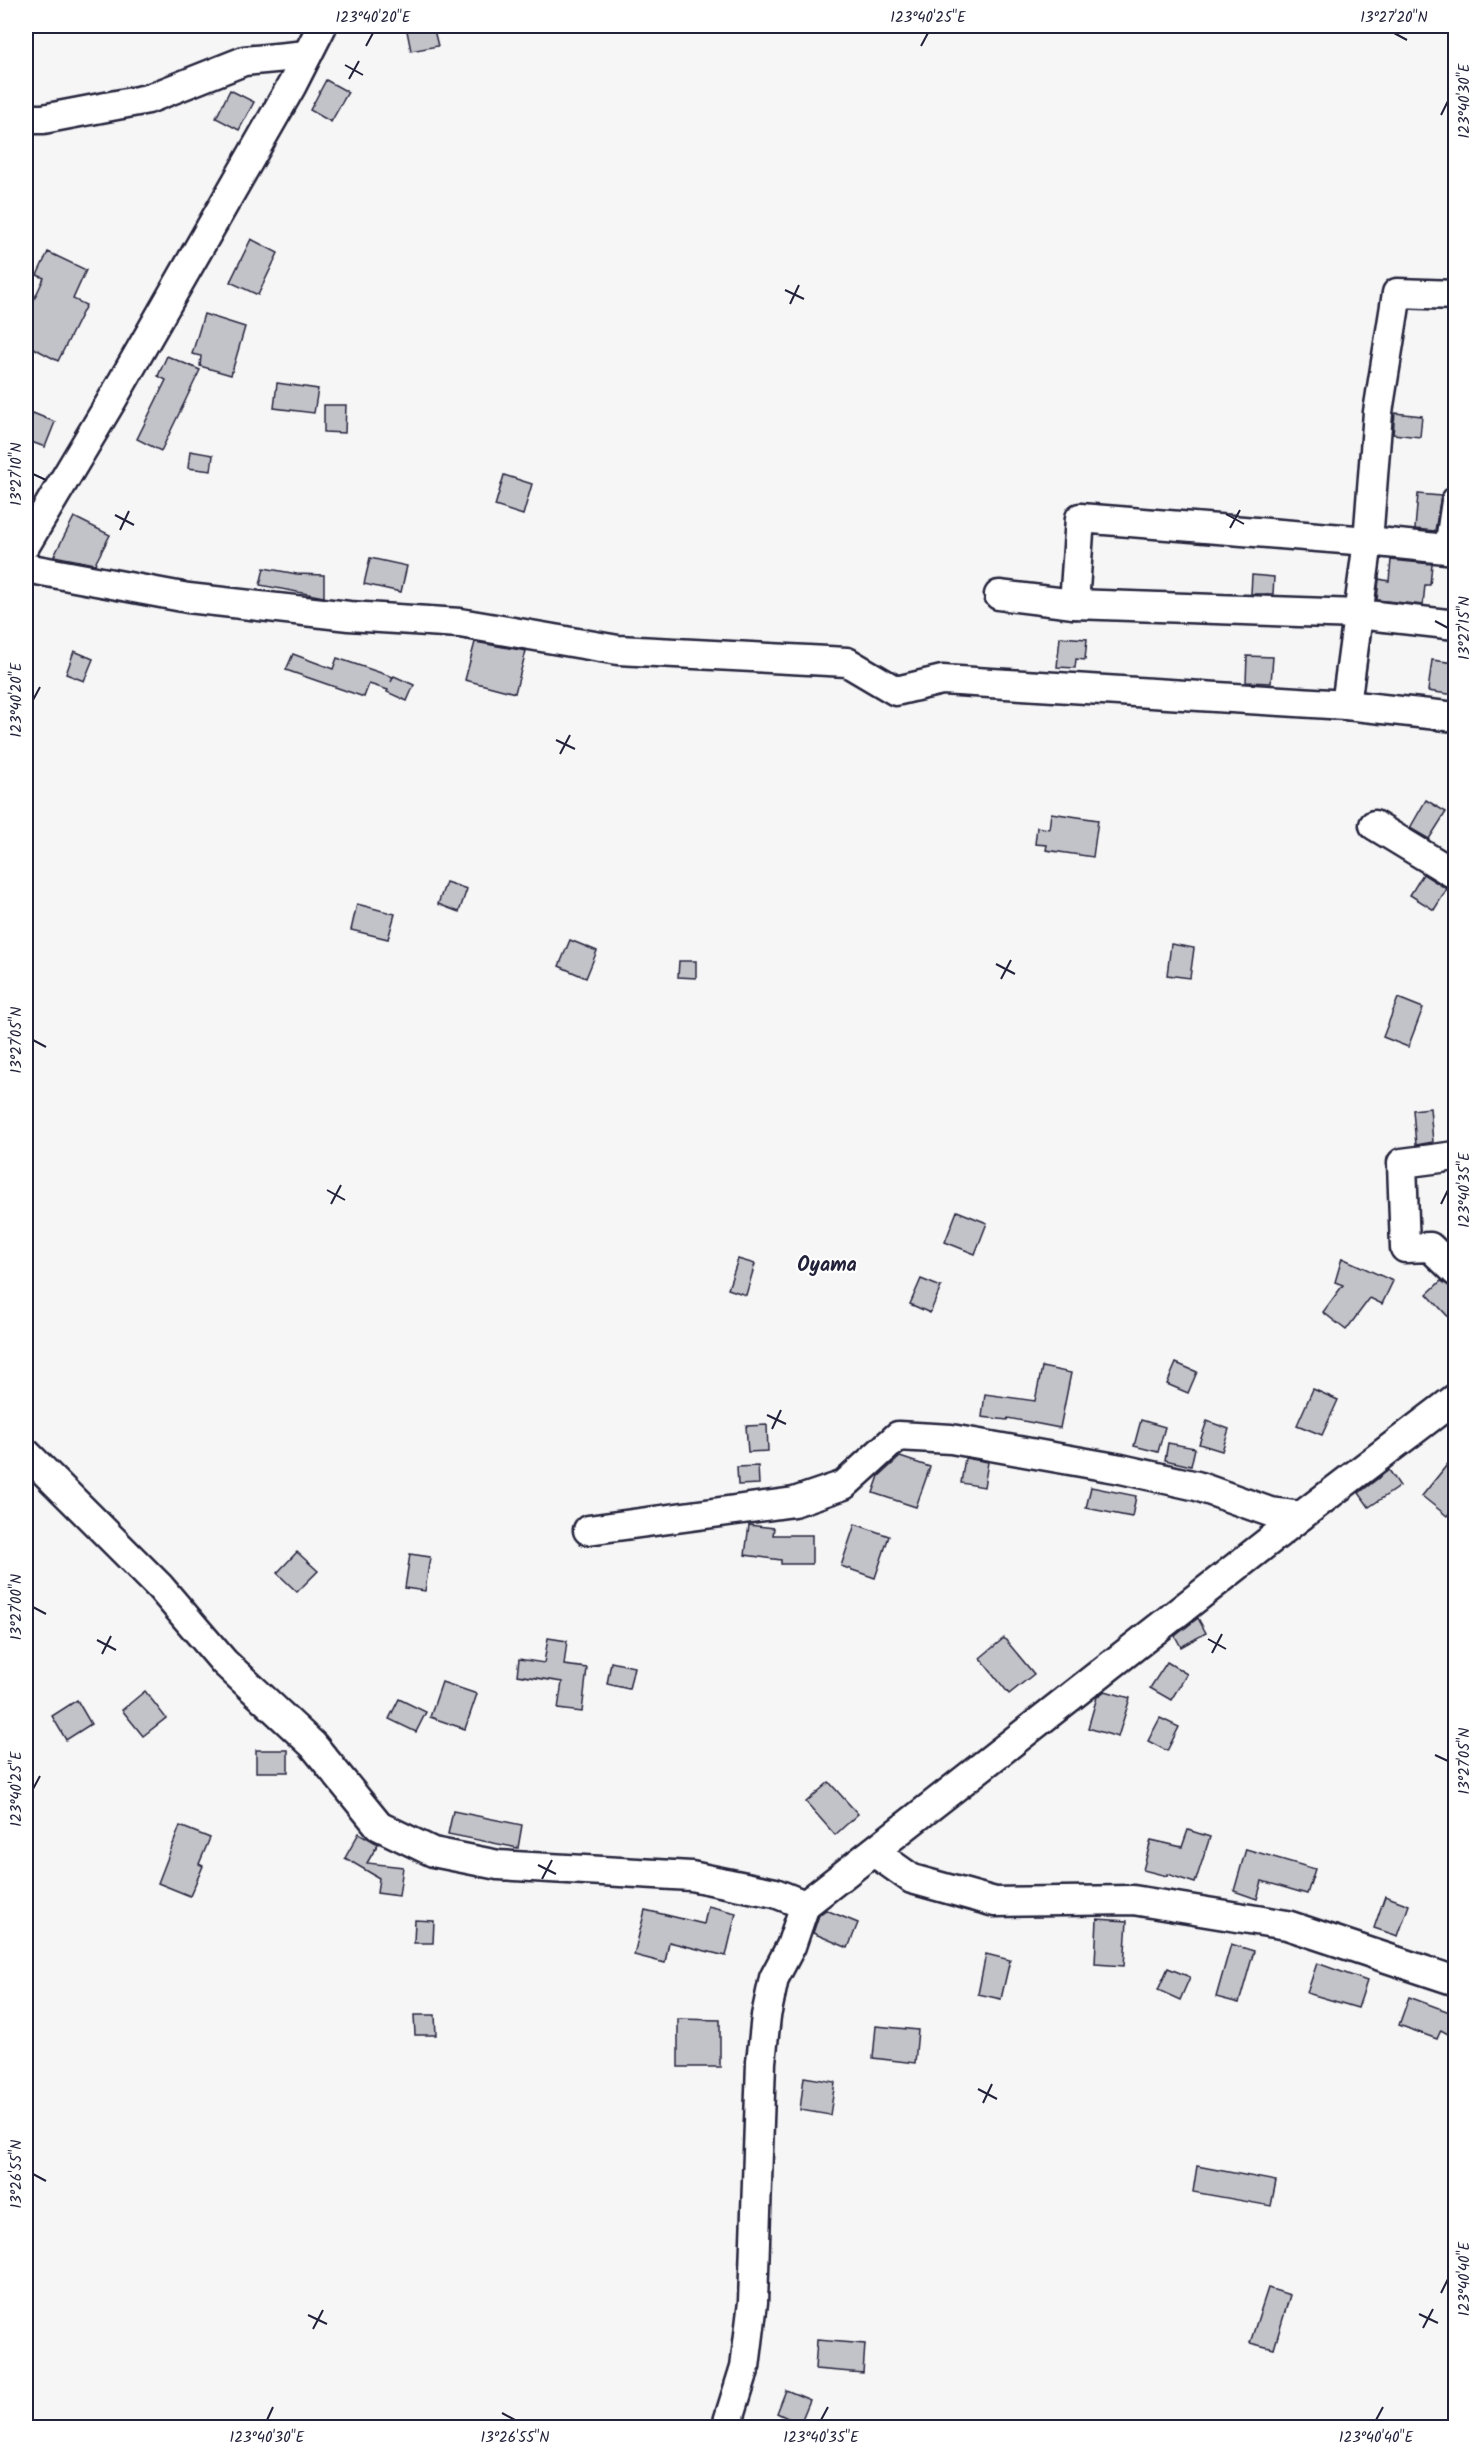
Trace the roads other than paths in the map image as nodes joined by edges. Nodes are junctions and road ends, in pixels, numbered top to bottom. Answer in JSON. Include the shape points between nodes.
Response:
{"nodes":[{"id":1,"x":322,"y":26,"type":"edge"},
{"id":2,"x":307,"y":55,"type":"junction"},
{"id":3,"x":26,"y":119,"type":"edge"},
{"id":4,"x":1455,"y":295,"type":"edge"},
{"id":5,"x":1455,"y":501,"type":"edge"},
{"id":6,"x":1368,"y":540,"type":"junction"},
{"id":7,"x":26,"y":544,"type":"edge"},
{"id":8,"x":1452,"y":549,"type":"edge"},
{"id":9,"x":26,"y":568,"type":"edge"},
{"id":10,"x":999,"y":596,"type":"dead end"},
{"id":11,"x":1074,"y":604,"type":"junction"},
{"id":12,"x":1358,"y":614,"type":"junction"},
{"id":13,"x":1455,"y":625,"type":"edge"},
{"id":14,"x":1346,"y":705,"type":"junction"},
{"id":15,"x":1455,"y":717,"type":"edge"},
{"id":16,"x":1374,"y":825,"type":"dead end"},
{"id":17,"x":1455,"y":875,"type":"edge"},
{"id":18,"x":1455,"y":1156,"type":"edge"},
{"id":19,"x":1455,"y":1272,"type":"edge"},
{"id":20,"x":1455,"y":1398,"type":"edge"},
{"id":21,"x":26,"y":1453,"type":"edge"},
{"id":22,"x":1301,"y":1516,"type":"junction"},
{"id":23,"x":588,"y":1530,"type":"dead end"},
{"id":24,"x":874,"y":1852,"type":"junction"},
{"id":25,"x":805,"y":1905,"type":"junction"},
{"id":26,"x":1455,"y":1981,"type":"edge"},
{"id":27,"x":726,"y":2427,"type":"edge"}],
"edges":[{"from":1,"to":2,"type":"street"},
{"from":2,"to":3,"type":"street","via":[[244,61],[148,99]]},
{"from":2,"to":7,"type":"street"},
{"from":4,"to":6,"type":"street","via":[[1397,293],[1378,412]]},
{"from":5,"to":8,"type":"street"},
{"from":6,"to":8,"type":"street"},
{"from":6,"to":11,"type":"street","via":[[1080,518]]},
{"from":6,"to":12,"type":"street"},
{"from":9,"to":14,"type":"street","via":[[188,598],[349,616],[460,623],[618,650],[848,662],[896,691],[942,680]]},
{"from":10,"to":11,"type":"street"},
{"from":11,"to":12,"type":"street"},
{"from":12,"to":13,"type":"street"},
{"from":12,"to":14,"type":"street"},
{"from":14,"to":15,"type":"street"},
{"from":16,"to":17,"type":"street"},
{"from":18,"to":19,"type":"street","via":[[1402,1163],[1405,1248],[1430,1247]]},
{"from":20,"to":22,"type":"street"},
{"from":21,"to":25,"type":"street","via":[[160,1587],[224,1662],[313,1745],[379,1826],[433,1852],[498,1865],[691,1876],[775,1893]]},
{"from":22,"to":23,"type":"street","via":[[1270,1512],[1204,1488],[1120,1469],[951,1439],[898,1436],[844,1485],[794,1502]]},
{"from":22,"to":24,"type":"street"},
{"from":24,"to":25,"type":"street"},
{"from":24,"to":26,"type":"street","via":[[912,1879],[995,1902],[1133,1900],[1287,1925]]},
{"from":25,"to":27,"type":"street","via":[[791,1946],[774,1978],[766,2016],[753,2302],[745,2367]]}]}
